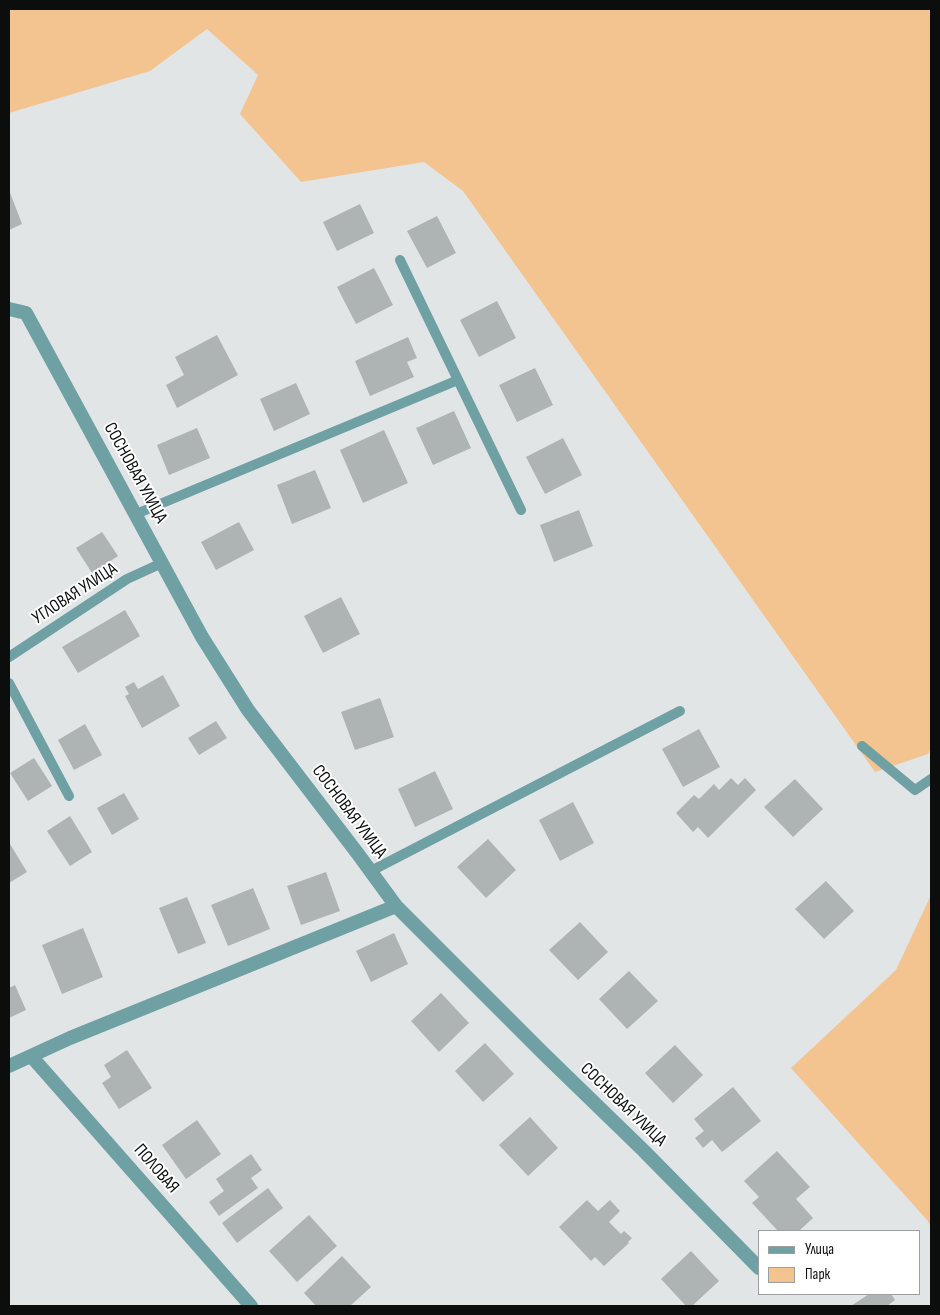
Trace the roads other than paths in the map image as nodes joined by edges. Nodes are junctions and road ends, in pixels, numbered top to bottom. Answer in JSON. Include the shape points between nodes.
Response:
{"nodes":[{"id":1,"x":400,"y":260,"type":"dead end"},
{"id":2,"x":9,"y":309,"type":"edge"},
{"id":3,"x":458,"y":380,"type":"junction"},
{"id":4,"x":521,"y":510,"type":"dead end"},
{"id":5,"x":136,"y":514,"type":"junction"},
{"id":6,"x":162,"y":563,"type":"junction"},
{"id":7,"x":9,"y":657,"type":"edge"},
{"id":8,"x":9,"y":682,"type":"edge"},
{"id":9,"x":680,"y":711,"type":"dead end"},
{"id":10,"x":862,"y":746,"type":"dead end"},
{"id":11,"x":931,"y":779,"type":"edge"},
{"id":12,"x":68,"y":796,"type":"dead end"},
{"id":13,"x":371,"y":871,"type":"junction"},
{"id":14,"x":396,"y":906,"type":"junction"},
{"id":15,"x":32,"y":1057,"type":"junction"},
{"id":16,"x":9,"y":1066,"type":"edge"},
{"id":17,"x":758,"y":1267,"type":"edge"},
{"id":18,"x":251,"y":1306,"type":"edge"}],
"edges":[{"from":1,"to":3,"type":"lane"},
{"from":2,"to":5,"type":"street","name":"СОСНОВАЯ УЛИЦА","via":[[26,313]]},
{"from":3,"to":4,"type":"lane"},
{"from":3,"to":5,"type":"lane"},
{"from":5,"to":6,"type":"street","name":"СОСНОВАЯ УЛИЦА"},
{"from":6,"to":7,"type":"lane","name":"УГЛОВАЯ УЛИЦА","via":[[127,579]]},
{"from":6,"to":13,"type":"street","name":"СОСНОВАЯ УЛИЦА","via":[[248,710]]},
{"from":8,"to":12,"type":"lane"},
{"from":9,"to":13,"type":"lane"},
{"from":10,"to":11,"type":"lane","via":[[915,790]]},
{"from":13,"to":14,"type":"street","name":"СОСНОВАЯ УЛИЦА"},
{"from":14,"to":15,"type":"street","via":[[70,1038]]},
{"from":14,"to":17,"type":"street","name":"СОСНОВАЯ УЛИЦА"},
{"from":15,"to":16,"type":"street"},
{"from":15,"to":18,"type":"street","name":"ПОЛОВАЯ"}]}
